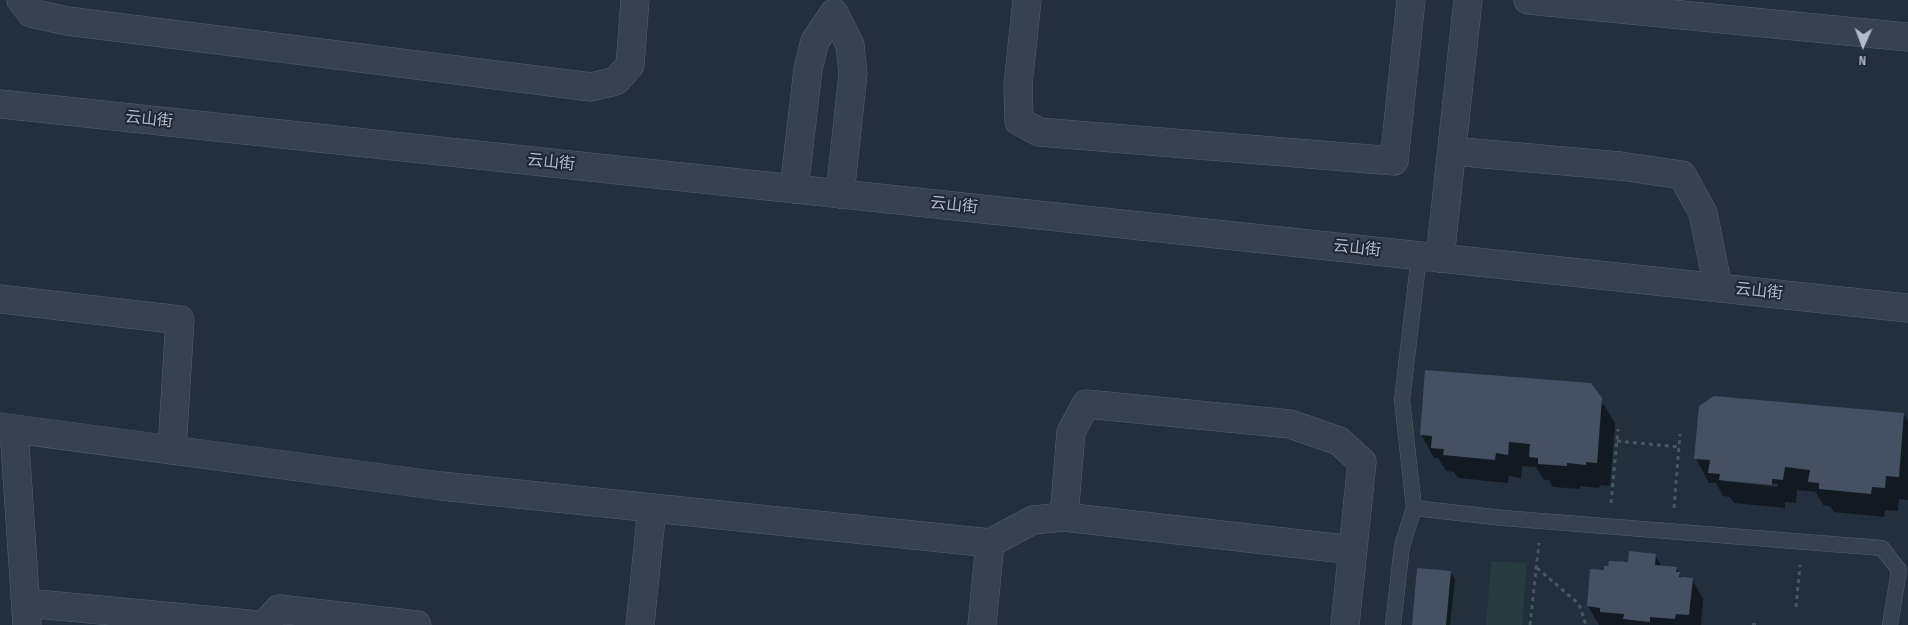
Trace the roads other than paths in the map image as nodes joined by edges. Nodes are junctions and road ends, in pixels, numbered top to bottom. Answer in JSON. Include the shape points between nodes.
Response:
{"nodes":[{"id":1,"x":21,"y":0,"type":"edge"},
{"id":2,"x":635,"y":0,"type":"edge"},
{"id":3,"x":1027,"y":0,"type":"edge"},
{"id":4,"x":1411,"y":0,"type":"edge"},
{"id":5,"x":1468,"y":0,"type":"edge"},
{"id":6,"x":1528,"y":0,"type":"edge"},
{"id":7,"x":835,"y":6,"type":"edge"},
{"id":8,"x":1908,"y":37,"type":"edge"},
{"id":9,"x":0,"y":104,"type":"edge"},
{"id":10,"x":1452,"y":151,"type":"junction"},
{"id":11,"x":794,"y":189,"type":"junction"},
{"id":12,"x":840,"y":194,"type":"junction"},
{"id":13,"x":1430,"y":257,"type":"junction"},
{"id":14,"x":1718,"y":288,"type":"junction"},
{"id":15,"x":0,"y":299,"type":"edge"},
{"id":16,"x":1908,"y":308,"type":"edge"},
{"id":17,"x":7,"y":428,"type":"edge"},
{"id":18,"x":172,"y":449,"type":"junction"},
{"id":19,"x":652,"y":508,"type":"junction"},
{"id":20,"x":1414,"y":508,"type":"junction"},
{"id":21,"x":1064,"y":517,"type":"junction"},
{"id":22,"x":990,"y":543,"type":"junction"},
{"id":23,"x":1353,"y":550,"type":"junction"},
{"id":24,"x":26,"y":614,"type":"edge"},
{"id":25,"x":259,"y":625,"type":"edge"},
{"id":26,"x":264,"y":625,"type":"edge"},
{"id":27,"x":417,"y":625,"type":"edge"},
{"id":28,"x":640,"y":625,"type":"edge"},
{"id":29,"x":982,"y":625,"type":"edge"},
{"id":30,"x":1345,"y":625,"type":"edge"},
{"id":31,"x":1393,"y":625,"type":"edge"},
{"id":32,"x":1890,"y":625,"type":"edge"}],
"edges":[{"from":1,"to":2,"type":"street","via":[[31,13],[67,21],[591,87],[616,81],[630,65]]},
{"from":3,"to":4,"type":"street","via":[[1018,85],[1019,121],[1039,132],[1394,160]]},
{"from":5,"to":10,"type":"street"},
{"from":6,"to":8,"type":"street"},
{"from":7,"to":11,"type":"street","via":[[815,41],[808,69]]},
{"from":7,"to":12,"type":"street","via":[[850,45],[854,74]]},
{"from":9,"to":11,"type":"street","name":"云山街"},
{"from":10,"to":13,"type":"street"},
{"from":10,"to":14,"type":"street","via":[[1620,166],[1682,175],[1704,213]]},
{"from":11,"to":12,"type":"street","name":"云山街"},
{"from":12,"to":13,"type":"street","name":"云山街"},
{"from":13,"to":14,"type":"street","name":"云山街"},
{"from":13,"to":20,"type":"lane","via":[[1402,400]]},
{"from":14,"to":16,"type":"street","name":"云山街"},
{"from":15,"to":18,"type":"street","via":[[180,320]]},
{"from":17,"to":18,"type":"street"},
{"from":17,"to":24,"type":"street"},
{"from":18,"to":19,"type":"street","via":[[441,486]]},
{"from":19,"to":22,"type":"street"},
{"from":19,"to":28,"type":"street"},
{"from":20,"to":31,"type":"lane","via":[[1402,546]]},
{"from":20,"to":32,"type":"lane","via":[[1882,548],[1899,570]]},
{"from":21,"to":22,"type":"street","via":[[1032,520]]},
{"from":21,"to":23,"type":"street"},
{"from":21,"to":23,"type":"street","via":[[1070,432],[1086,404],[1290,424],[1339,441],[1362,462]]},
{"from":22,"to":29,"type":"street"},
{"from":23,"to":30,"type":"street"},
{"from":24,"to":25,"type":"street"},
{"from":26,"to":27,"type":"street","via":[[279,609]]}]}
